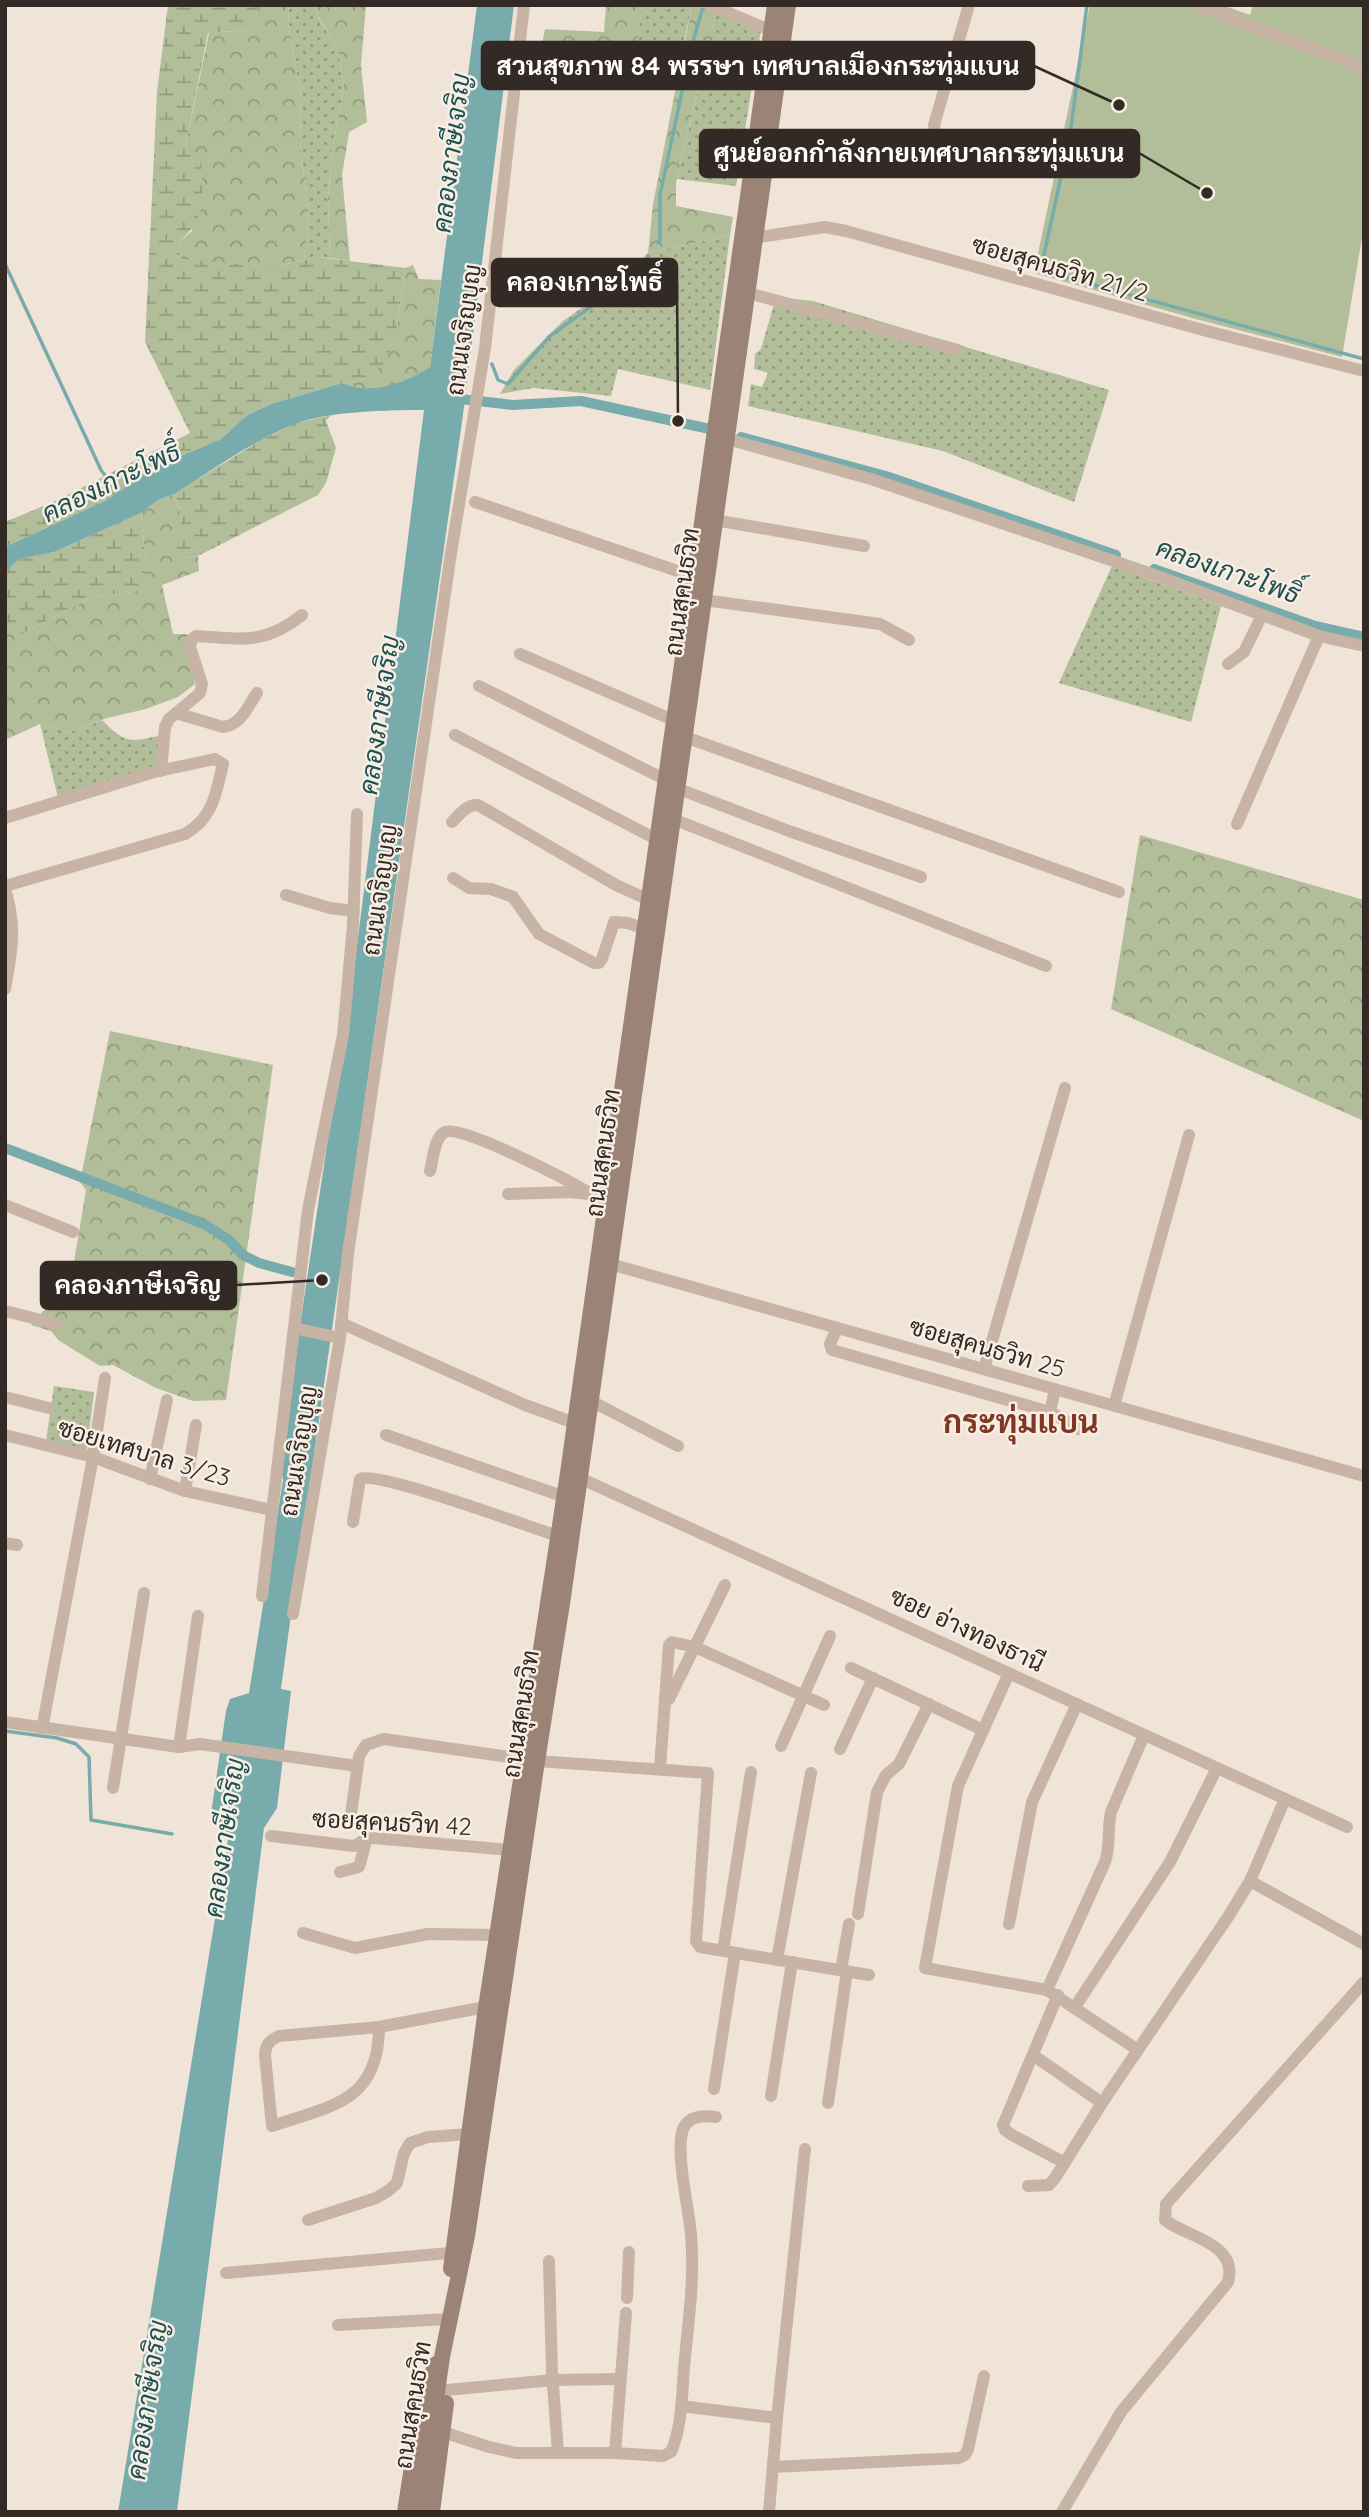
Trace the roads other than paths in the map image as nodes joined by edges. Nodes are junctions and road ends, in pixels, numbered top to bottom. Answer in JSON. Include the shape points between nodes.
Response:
{"nodes":[{"id":1,"x":524,"y":5,"type":"edge"},
{"id":2,"x":710,"y":5,"type":"edge"},
{"id":3,"x":775,"y":5,"type":"edge"},
{"id":4,"x":788,"y":5,"type":"edge"},
{"id":5,"x":969,"y":5,"type":"edge"},
{"id":6,"x":1196,"y":5,"type":"edge"},
{"id":7,"x":772,"y":31,"type":"junction"},
{"id":8,"x":1364,"y":68,"type":"edge"},
{"id":9,"x":960,"y":151,"type":"dead end"},
{"id":10,"x":749,"y":238,"type":"junction"},
{"id":11,"x":748,"y":293,"type":"junction"},
{"id":12,"x":958,"y":350,"type":"dead end"},
{"id":13,"x":1364,"y":371,"type":"edge"},
{"id":14,"x":727,"y":439,"type":"junction"},
{"id":15,"x":475,"y":502,"type":"dead end"},
{"id":16,"x":715,"y":520,"type":"junction"},
{"id":17,"x":864,"y":546,"type":"dead end"},
{"id":18,"x":695,"y":576,"type":"junction"},
{"id":19,"x":704,"y":600,"type":"junction"},
{"id":20,"x":303,"y":615,"type":"dead end"},
{"id":21,"x":1262,"y":615,"type":"junction"},
{"id":22,"x":1319,"y":636,"type":"junction"},
{"id":23,"x":909,"y":640,"type":"dead end"},
{"id":24,"x":1364,"y":646,"type":"edge"},
{"id":25,"x":520,"y":654,"type":"dead end"},
{"id":26,"x":1228,"y":664,"type":"dead end"},
{"id":27,"x":479,"y":686,"type":"dead end"},
{"id":28,"x":257,"y":692,"type":"dead end"},
{"id":29,"x":176,"y":713,"type":"junction"},
{"id":30,"x":673,"y":720,"type":"junction"},
{"id":31,"x":456,"y":735,"type":"dead end"},
{"id":32,"x":685,"y":737,"type":"junction"},
{"id":33,"x":162,"y":771,"type":"junction"},
{"id":34,"x":669,"y":784,"type":"junction"},
{"id":35,"x":357,"y":814,"type":"dead end"},
{"id":36,"x":5,"y":818,"type":"edge"},
{"id":37,"x":673,"y":820,"type":"junction"},
{"id":38,"x":452,"y":822,"type":"dead end"},
{"id":39,"x":1237,"y":824,"type":"dead end"},
{"id":40,"x":658,"y":840,"type":"junction"},
{"id":41,"x":921,"y":877,"type":"dead end"},
{"id":42,"x":453,"y":878,"type":"dead end"},
{"id":43,"x":5,"y":887,"type":"edge"},
{"id":44,"x":1119,"y":892,"type":"dead end"},
{"id":45,"x":286,"y":895,"type":"dead end"},
{"id":46,"x":649,"y":900,"type":"junction"},
{"id":47,"x":354,"y":911,"type":"junction"},
{"id":48,"x":645,"y":929,"type":"junction"},
{"id":49,"x":1046,"y":966,"type":"dead end"},
{"id":50,"x":5,"y":989,"type":"edge"},
{"id":51,"x":1065,"y":1088,"type":"dead end"},
{"id":52,"x":1189,"y":1135,"type":"dead end"},
{"id":53,"x":430,"y":1171,"type":"dead end"},
{"id":54,"x":588,"y":1192,"type":"junction"},
{"id":55,"x":508,"y":1194,"type":"dead end"},
{"id":56,"x":607,"y":1196,"type":"junction"},
{"id":57,"x":5,"y":1205,"type":"edge"},
{"id":58,"x":73,"y":1232,"type":"dead end"},
{"id":59,"x":604,"y":1262,"type":"junction"},
{"id":60,"x":5,"y":1311,"type":"edge"},
{"id":61,"x":341,"y":1323,"type":"junction"},
{"id":62,"x":57,"y":1324,"type":"dead end"},
{"id":63,"x":837,"y":1328,"type":"junction"},
{"id":64,"x":296,"y":1329,"type":"junction"},
{"id":65,"x":336,"y":1337,"type":"junction"},
{"id":66,"x":984,"y":1369,"type":"junction"},
{"id":67,"x":105,"y":1378,"type":"dead end"},
{"id":68,"x":1055,"y":1389,"type":"junction"},
{"id":69,"x":5,"y":1397,"type":"edge"},
{"id":70,"x":167,"y":1399,"type":"dead end"},
{"id":71,"x":591,"y":1401,"type":"junction"},
{"id":72,"x":1114,"y":1406,"type":"junction"},
{"id":73,"x":49,"y":1408,"type":"dead end"},
{"id":74,"x":1050,"y":1412,"type":"junction"},
{"id":75,"x":196,"y":1425,"type":"dead end"},
{"id":76,"x":581,"y":1425,"type":"junction"},
{"id":77,"x":1079,"y":1429,"type":"dead end"},
{"id":78,"x":386,"y":1435,"type":"dead end"},
{"id":79,"x":5,"y":1436,"type":"edge"},
{"id":80,"x":678,"y":1446,"type":"dead end"},
{"id":81,"x":93,"y":1457,"type":"junction"},
{"id":82,"x":574,"y":1475,"type":"junction"},
{"id":83,"x":1364,"y":1476,"type":"edge"},
{"id":84,"x":150,"y":1479,"type":"junction"},
{"id":85,"x":185,"y":1491,"type":"junction"},
{"id":86,"x":565,"y":1497,"type":"junction"},
{"id":87,"x":272,"y":1510,"type":"junction"},
{"id":88,"x":353,"y":1522,"type":"dead end"},
{"id":89,"x":564,"y":1538,"type":"junction"},
{"id":90,"x":725,"y":1585,"type":"dead end"},
{"id":91,"x":144,"y":1593,"type":"dead end"},
{"id":92,"x":261,"y":1596,"type":"dead end"},
{"id":93,"x":293,"y":1614,"type":"dead end"},
{"id":94,"x":198,"y":1616,"type":"dead end"},
{"id":95,"x":831,"y":1636,"type":"dead end"},
{"id":96,"x":695,"y":1647,"type":"junction"},
{"id":97,"x":851,"y":1668,"type":"dead end"},
{"id":98,"x":1009,"y":1673,"type":"junction"},
{"id":99,"x":873,"y":1678,"type":"junction"},
{"id":100,"x":803,"y":1696,"type":"junction"},
{"id":101,"x":929,"y":1704,"type":"junction"},
{"id":102,"x":1077,"y":1704,"type":"junction"},
{"id":103,"x":824,"y":1705,"type":"dead end"},
{"id":104,"x":665,"y":1706,"type":"junction"},
{"id":105,"x":5,"y":1722,"type":"edge"},
{"id":106,"x":42,"y":1729,"type":"junction"},
{"id":107,"x":983,"y":1730,"type":"junction"},
{"id":108,"x":1144,"y":1734,"type":"junction"},
{"id":109,"x":122,"y":1739,"type":"junction"},
{"id":110,"x":178,"y":1746,"type":"junction"},
{"id":111,"x":781,"y":1746,"type":"dead end"},
{"id":112,"x":840,"y":1749,"type":"dead end"},
{"id":113,"x":530,"y":1760,"type":"junction"},
{"id":114,"x":357,"y":1766,"type":"junction"},
{"id":115,"x":660,"y":1768,"type":"junction"},
{"id":116,"x":1217,"y":1768,"type":"junction"},
{"id":117,"x":751,"y":1772,"type":"dead end"},
{"id":118,"x":811,"y":1773,"type":"dead end"},
{"id":119,"x":113,"y":1788,"type":"dead end"},
{"id":120,"x":1285,"y":1799,"type":"junction"},
{"id":121,"x":350,"y":1822,"type":"dead end"},
{"id":122,"x":1347,"y":1827,"type":"dead end"},
{"id":123,"x":271,"y":1836,"type":"dead end"},
{"id":124,"x":367,"y":1838,"type":"junction"},
{"id":125,"x":510,"y":1850,"type":"junction"},
{"id":126,"x":340,"y":1872,"type":"dead end"},
{"id":127,"x":1250,"y":1881,"type":"junction"},
{"id":128,"x":1009,"y":1923,"type":"dead end"},
{"id":129,"x":303,"y":1933,"type":"dead end"},
{"id":130,"x":497,"y":1935,"type":"junction"},
{"id":131,"x":1364,"y":1944,"type":"edge"},
{"id":132,"x":729,"y":1952,"type":"junction"},
{"id":133,"x":777,"y":1960,"type":"junction"},
{"id":134,"x":792,"y":1962,"type":"junction"},
{"id":135,"x":844,"y":1971,"type":"junction"},
{"id":136,"x":869,"y":1975,"type":"dead end"},
{"id":137,"x":1364,"y":1982,"type":"edge"},
{"id":138,"x":1052,"y":1992,"type":"junction"},
{"id":139,"x":494,"y":2006,"type":"junction"},
{"id":140,"x":1075,"y":2007,"type":"junction"},
{"id":141,"x":379,"y":2027,"type":"junction"},
{"id":142,"x":1138,"y":2050,"type":"junction"},
{"id":143,"x":1033,"y":2054,"type":"junction"},
{"id":144,"x":714,"y":2089,"type":"dead end"},
{"id":145,"x":771,"y":2096,"type":"dead end"},
{"id":146,"x":1102,"y":2103,"type":"junction"},
{"id":147,"x":828,"y":2104,"type":"dead end"},
{"id":148,"x":716,"y":2117,"type":"dead end"},
{"id":149,"x":469,"y":2134,"type":"junction"},
{"id":150,"x":805,"y":2149,"type":"dead end"},
{"id":151,"x":1065,"y":2163,"type":"junction"},
{"id":152,"x":1028,"y":2186,"type":"dead end"},
{"id":153,"x":308,"y":2220,"type":"dead end"},
{"id":154,"x":459,"y":2252,"type":"junction"},
{"id":155,"x":629,"y":2252,"type":"dead end"},
{"id":156,"x":549,"y":2261,"type":"dead end"},
{"id":157,"x":226,"y":2273,"type":"dead end"},
{"id":158,"x":627,"y":2298,"type":"dead end"},
{"id":159,"x":450,"y":2313,"type":"junction"},
{"id":160,"x":626,"y":2313,"type":"dead end"},
{"id":161,"x":338,"y":2325,"type":"dead end"},
{"id":162,"x":442,"y":2372,"type":"junction"},
{"id":163,"x":984,"y":2376,"type":"dead end"},
{"id":164,"x":620,"y":2379,"type":"junction"},
{"id":165,"x":553,"y":2380,"type":"junction"},
{"id":166,"x":681,"y":2406,"type":"junction"},
{"id":167,"x":777,"y":2418,"type":"junction"},
{"id":168,"x":443,"y":2432,"type":"junction"},
{"id":169,"x":558,"y":2452,"type":"junction"},
{"id":170,"x":615,"y":2453,"type":"junction"},
{"id":171,"x":773,"y":2467,"type":"junction"},
{"id":172,"x":405,"y":2512,"type":"edge"},
{"id":173,"x":420,"y":2512,"type":"edge"},
{"id":174,"x":432,"y":2512,"type":"edge"},
{"id":175,"x":769,"y":2512,"type":"edge"},
{"id":176,"x":1062,"y":2512,"type":"edge"}],
"edges":[{"from":1,"to":61,"type":"street","name":"ถนนเจริญบุญ","via":[[485,348],[447,580]]},
{"from":2,"to":7,"type":"street"},
{"from":3,"to":7,"type":"main road","name":"ถนนสุคนธวิท"},
{"from":4,"to":10,"type":"main road","name":"ถนนสุคนธวิท"},
{"from":5,"to":9,"type":"street","via":[[934,125],[938,141]]},
{"from":6,"to":8,"type":"street"},
{"from":7,"to":10,"type":"main road","name":"ถนนสุคนธวิท"},
{"from":10,"to":11,"type":"main road","name":"ถนนสุคนธวิท"},
{"from":10,"to":13,"type":"street","name":"ซอยสุคนธวิท 21/2","via":[[825,228],[846,231],[1202,331]]},
{"from":10,"to":18,"type":"main road","name":"ถนนสุคนธวิท"},
{"from":11,"to":12,"type":"street"},
{"from":11,"to":14,"type":"main road","name":"ถนนสุคนธวิท"},
{"from":14,"to":16,"type":"main road","name":"ถนนสุคนธวิท"},
{"from":14,"to":21,"type":"street","via":[[871,479]]},
{"from":15,"to":18,"type":"street"},
{"from":16,"to":17,"type":"street"},
{"from":16,"to":19,"type":"main road","name":"ถนนสุคนธวิท"},
{"from":18,"to":30,"type":"main road","name":"ถนนสุคนธวิท"},
{"from":19,"to":23,"type":"street","via":[[880,624]]},
{"from":19,"to":32,"type":"main road","name":"ถนนสุคนธวิท"},
{"from":20,"to":29,"type":"street","via":[[269,636],[191,639],[201,689]]},
{"from":21,"to":22,"type":"street"},
{"from":21,"to":26,"type":"street","via":[[1244,652]]},
{"from":22,"to":24,"type":"street"},
{"from":22,"to":39,"type":"street"},
{"from":25,"to":30,"type":"street"},
{"from":27,"to":34,"type":"street"},
{"from":28,"to":29,"type":"street","via":[[230,727]]},
{"from":29,"to":33,"type":"street","via":[[165,727]]},
{"from":30,"to":34,"type":"main road","name":"ถนนสุคนธวิท"},
{"from":31,"to":40,"type":"street"},
{"from":32,"to":34,"type":"main road","name":"ถนนสุคนธวิท"},
{"from":32,"to":44,"type":"street"},
{"from":33,"to":36,"type":"street"},
{"from":33,"to":43,"type":"street","via":[[222,761],[209,812],[195,829]]},
{"from":34,"to":37,"type":"main road","name":"ถนนสุคนธวิท"},
{"from":34,"to":40,"type":"main road","name":"ถนนสุคนธวิท"},
{"from":34,"to":41,"type":"street"},
{"from":35,"to":47,"type":"street"},
{"from":37,"to":49,"type":"street"},
{"from":37,"to":59,"type":"main road","name":"ถนนสุคนธวิท"},
{"from":38,"to":46,"type":"street","via":[[472,804],[478,805],[615,886]]},
{"from":40,"to":46,"type":"main road","name":"ถนนสุคนธวิท"},
{"from":42,"to":48,"type":"street","via":[[469,888],[513,897],[539,934],[594,963],[602,959],[614,922]]},
{"from":43,"to":50,"type":"street","via":[[13,913],[14,941]]},
{"from":45,"to":47,"type":"street"},
{"from":46,"to":48,"type":"main road","name":"ถนนสุคนธวิท"},
{"from":47,"to":64,"type":"street","via":[[343,1035],[313,1180]]},
{"from":48,"to":56,"type":"main road","name":"ถนนสุคนธวิท"},
{"from":51,"to":66,"type":"street"},
{"from":52,"to":72,"type":"street"},
{"from":53,"to":54,"type":"street","via":[[438,1140],[449,1131],[495,1146]]},
{"from":54,"to":55,"type":"street"},
{"from":54,"to":56,"type":"street"},
{"from":56,"to":59,"type":"main road","name":"ถนนสุคนธวิท"},
{"from":57,"to":58,"type":"street"},
{"from":59,"to":63,"type":"street","name":"ซอยสุคนธวิท 25"},
{"from":59,"to":71,"type":"main road","name":"ถนนสุคนธวิท"},
{"from":59,"to":76,"type":"main road","name":"ถนนสุคนธวิท"},
{"from":60,"to":62,"type":"street"},
{"from":61,"to":65,"type":"street","name":"ถนนเจริญบุญ"},
{"from":61,"to":76,"type":"street"},
{"from":63,"to":66,"type":"street","name":"ซอยสุคนธวิท 25"},
{"from":63,"to":74,"type":"street","via":[[832,1350]]},
{"from":64,"to":65,"type":"street"},
{"from":64,"to":87,"type":"street"},
{"from":65,"to":93,"type":"street","name":"ถนนเจริญบุญ"},
{"from":66,"to":68,"type":"street","name":"ซอยสุคนธวิท 25"},
{"from":67,"to":81,"type":"street"},
{"from":68,"to":72,"type":"street","name":"ซอยสุคนธวิท 25"},
{"from":68,"to":74,"type":"street"},
{"from":69,"to":73,"type":"street"},
{"from":70,"to":84,"type":"street"},
{"from":71,"to":76,"type":"main road","name":"ถนนสุคนธวิท"},
{"from":71,"to":80,"type":"street"},
{"from":72,"to":83,"type":"street","name":"ซอยสุคนธวิท 25"},
{"from":74,"to":77,"type":"street"},
{"from":75,"to":85,"type":"street"},
{"from":76,"to":82,"type":"main road","name":"ถนนสุคนธวิท"},
{"from":78,"to":86,"type":"street"},
{"from":79,"to":81,"type":"street","name":"ซอยเทศบาล 3/23"},
{"from":81,"to":84,"type":"street","name":"ซอยเทศบาล 3/23"},
{"from":81,"to":106,"type":"street"},
{"from":82,"to":86,"type":"main road","name":"ถนนสุคนธวิท"},
{"from":82,"to":89,"type":"main road","name":"ถนนสุคนธวิท"},
{"from":82,"to":98,"type":"street","name":"ซอย อ่างทองธานี"},
{"from":84,"to":85,"type":"street","name":"ซอยเทศบาล 3/23"},
{"from":85,"to":87,"type":"street","name":"ซอยเทศบาล 3/23"},
{"from":86,"to":89,"type":"main road","name":"ถนนสุคนธวิท"},
{"from":87,"to":92,"type":"street"},
{"from":88,"to":89,"type":"street","via":[[360,1479],[366,1477]]},
{"from":89,"to":113,"type":"main road","name":"ถนนสุคนธวิท"},
{"from":90,"to":96,"type":"street"},
{"from":91,"to":109,"type":"street"},
{"from":94,"to":110,"type":"street"},
{"from":95,"to":100,"type":"street"},
{"from":96,"to":100,"type":"street"},
{"from":96,"to":104,"type":"street"},
{"from":96,"to":104,"type":"street","via":[[670,1643]]},
{"from":97,"to":99,"type":"street"},
{"from":98,"to":102,"type":"street","name":"ซอย อ่างทองธานี"},
{"from":98,"to":107,"type":"street"},
{"from":99,"to":101,"type":"street"},
{"from":99,"to":112,"type":"street"},
{"from":100,"to":103,"type":"street"},
{"from":100,"to":111,"type":"street"},
{"from":101,"to":107,"type":"street"},
{"from":101,"to":135,"type":"street","via":[[899,1764],[886,1775],[877,1793]]},
{"from":102,"to":108,"type":"street","name":"ซอย อ่างทองธานี"},
{"from":102,"to":128,"type":"street","via":[[1032,1802]]},
{"from":104,"to":115,"type":"street"},
{"from":105,"to":106,"type":"street"},
{"from":106,"to":109,"type":"street"},
{"from":107,"to":138,"type":"street","via":[[954,1800],[925,1968]]},
{"from":108,"to":116,"type":"street","name":"ซอย อ่างทองธานี"},
{"from":108,"to":138,"type":"street","via":[[1111,1812],[1110,1848]]},
{"from":109,"to":110,"type":"street"},
{"from":109,"to":119,"type":"street"},
{"from":110,"to":114,"type":"street","via":[[218,1746]]},
{"from":113,"to":114,"type":"street","via":[[383,1739],[363,1749]]},
{"from":113,"to":115,"type":"street"},
{"from":113,"to":125,"type":"main road","name":"ถนนสุคนธวิท"},
{"from":113,"to":139,"type":"main road","name":"ถนนสุคนธวิท"},
{"from":114,"to":121,"type":"street"},
{"from":115,"to":132,"type":"street","via":[[708,1773],[696,1941],[700,1947]]},
{"from":116,"to":120,"type":"street","name":"ซอย อ่างทองธานี"},
{"from":116,"to":140,"type":"street","via":[[1170,1862]]},
{"from":117,"to":132,"type":"street"},
{"from":118,"to":133,"type":"street"},
{"from":120,"to":122,"type":"street","name":"ซอย อ่างทองธานี"},
{"from":120,"to":127,"type":"street"},
{"from":123,"to":124,"type":"street","name":"ซอยสุคนธวิท 42","via":[[354,1846]]},
{"from":124,"to":125,"type":"street","name":"ซอยสุคนธวิท 42"},
{"from":124,"to":126,"type":"street","via":[[359,1867]]},
{"from":125,"to":130,"type":"main road","name":"ถนนสุคนธวิท"},
{"from":127,"to":131,"type":"street"},
{"from":127,"to":142,"type":"street"},
{"from":129,"to":130,"type":"street","via":[[355,1948],[428,1934]]},
{"from":130,"to":139,"type":"main road","name":"ถนนสุคนธวิท"},
{"from":132,"to":133,"type":"street"},
{"from":132,"to":144,"type":"street"},
{"from":133,"to":134,"type":"street"},
{"from":134,"to":135,"type":"street"},
{"from":134,"to":145,"type":"street"},
{"from":135,"to":136,"type":"street"},
{"from":135,"to":147,"type":"street"},
{"from":137,"to":176,"type":"street","via":[[1166,2204],[1165,2220],[1200,2236],[1219,2251],[1229,2270],[1228,2282],[1121,2412]]},
{"from":138,"to":140,"type":"street"},
{"from":138,"to":143,"type":"street"},
{"from":139,"to":141,"type":"street"},
{"from":139,"to":149,"type":"main road","name":"ถนนสุคนธวิท"},
{"from":139,"to":154,"type":"main road","name":"ถนนสุคนธวิท"},
{"from":140,"to":142,"type":"street"},
{"from":141,"to":141,"type":"street","via":[[271,2040],[265,2055],[272,2126],[356,2094],[371,2072]]},
{"from":142,"to":146,"type":"street"},
{"from":143,"to":146,"type":"street"},
{"from":143,"to":151,"type":"street","via":[[1003,2126],[1012,2136]]},
{"from":146,"to":151,"type":"street"},
{"from":148,"to":166,"type":"street","via":[[693,2119],[682,2131],[692,2289]]},
{"from":149,"to":153,"type":"street","via":[[410,2143],[397,2183],[388,2191]]},
{"from":149,"to":154,"type":"main road","name":"ถนนสุคนธวิท"},
{"from":150,"to":167,"type":"street"},
{"from":151,"to":152,"type":"street","via":[[1049,2185]]},
{"from":154,"to":157,"type":"street"},
{"from":154,"to":159,"type":"main road","name":"ถนนสุคนธวิท","via":[[450,2281]]},
{"from":155,"to":158,"type":"street"},
{"from":156,"to":165,"type":"street"},
{"from":159,"to":161,"type":"street"},
{"from":159,"to":162,"type":"main road","name":"ถนนสุคนธวิท"},
{"from":160,"to":164,"type":"street"},
{"from":162,"to":165,"type":"street"},
{"from":162,"to":168,"type":"main road"},
{"from":162,"to":172,"type":"main road","via":[[433,2369],[423,2396]]},
{"from":162,"to":173,"type":"main road","name":"ถนนสุคนธวิท"},
{"from":163,"to":171,"type":"street","via":[[968,2449],[959,2458]]},
{"from":164,"to":165,"type":"street"},
{"from":164,"to":170,"type":"street"},
{"from":165,"to":169,"type":"street"},
{"from":166,"to":167,"type":"street"},
{"from":166,"to":170,"type":"street","via":[[671,2452],[663,2456]]},
{"from":167,"to":171,"type":"street"},
{"from":168,"to":169,"type":"street","via":[[516,2453]]},
{"from":168,"to":174,"type":"main road"},
{"from":169,"to":170,"type":"street"},
{"from":171,"to":175,"type":"street"}]}
